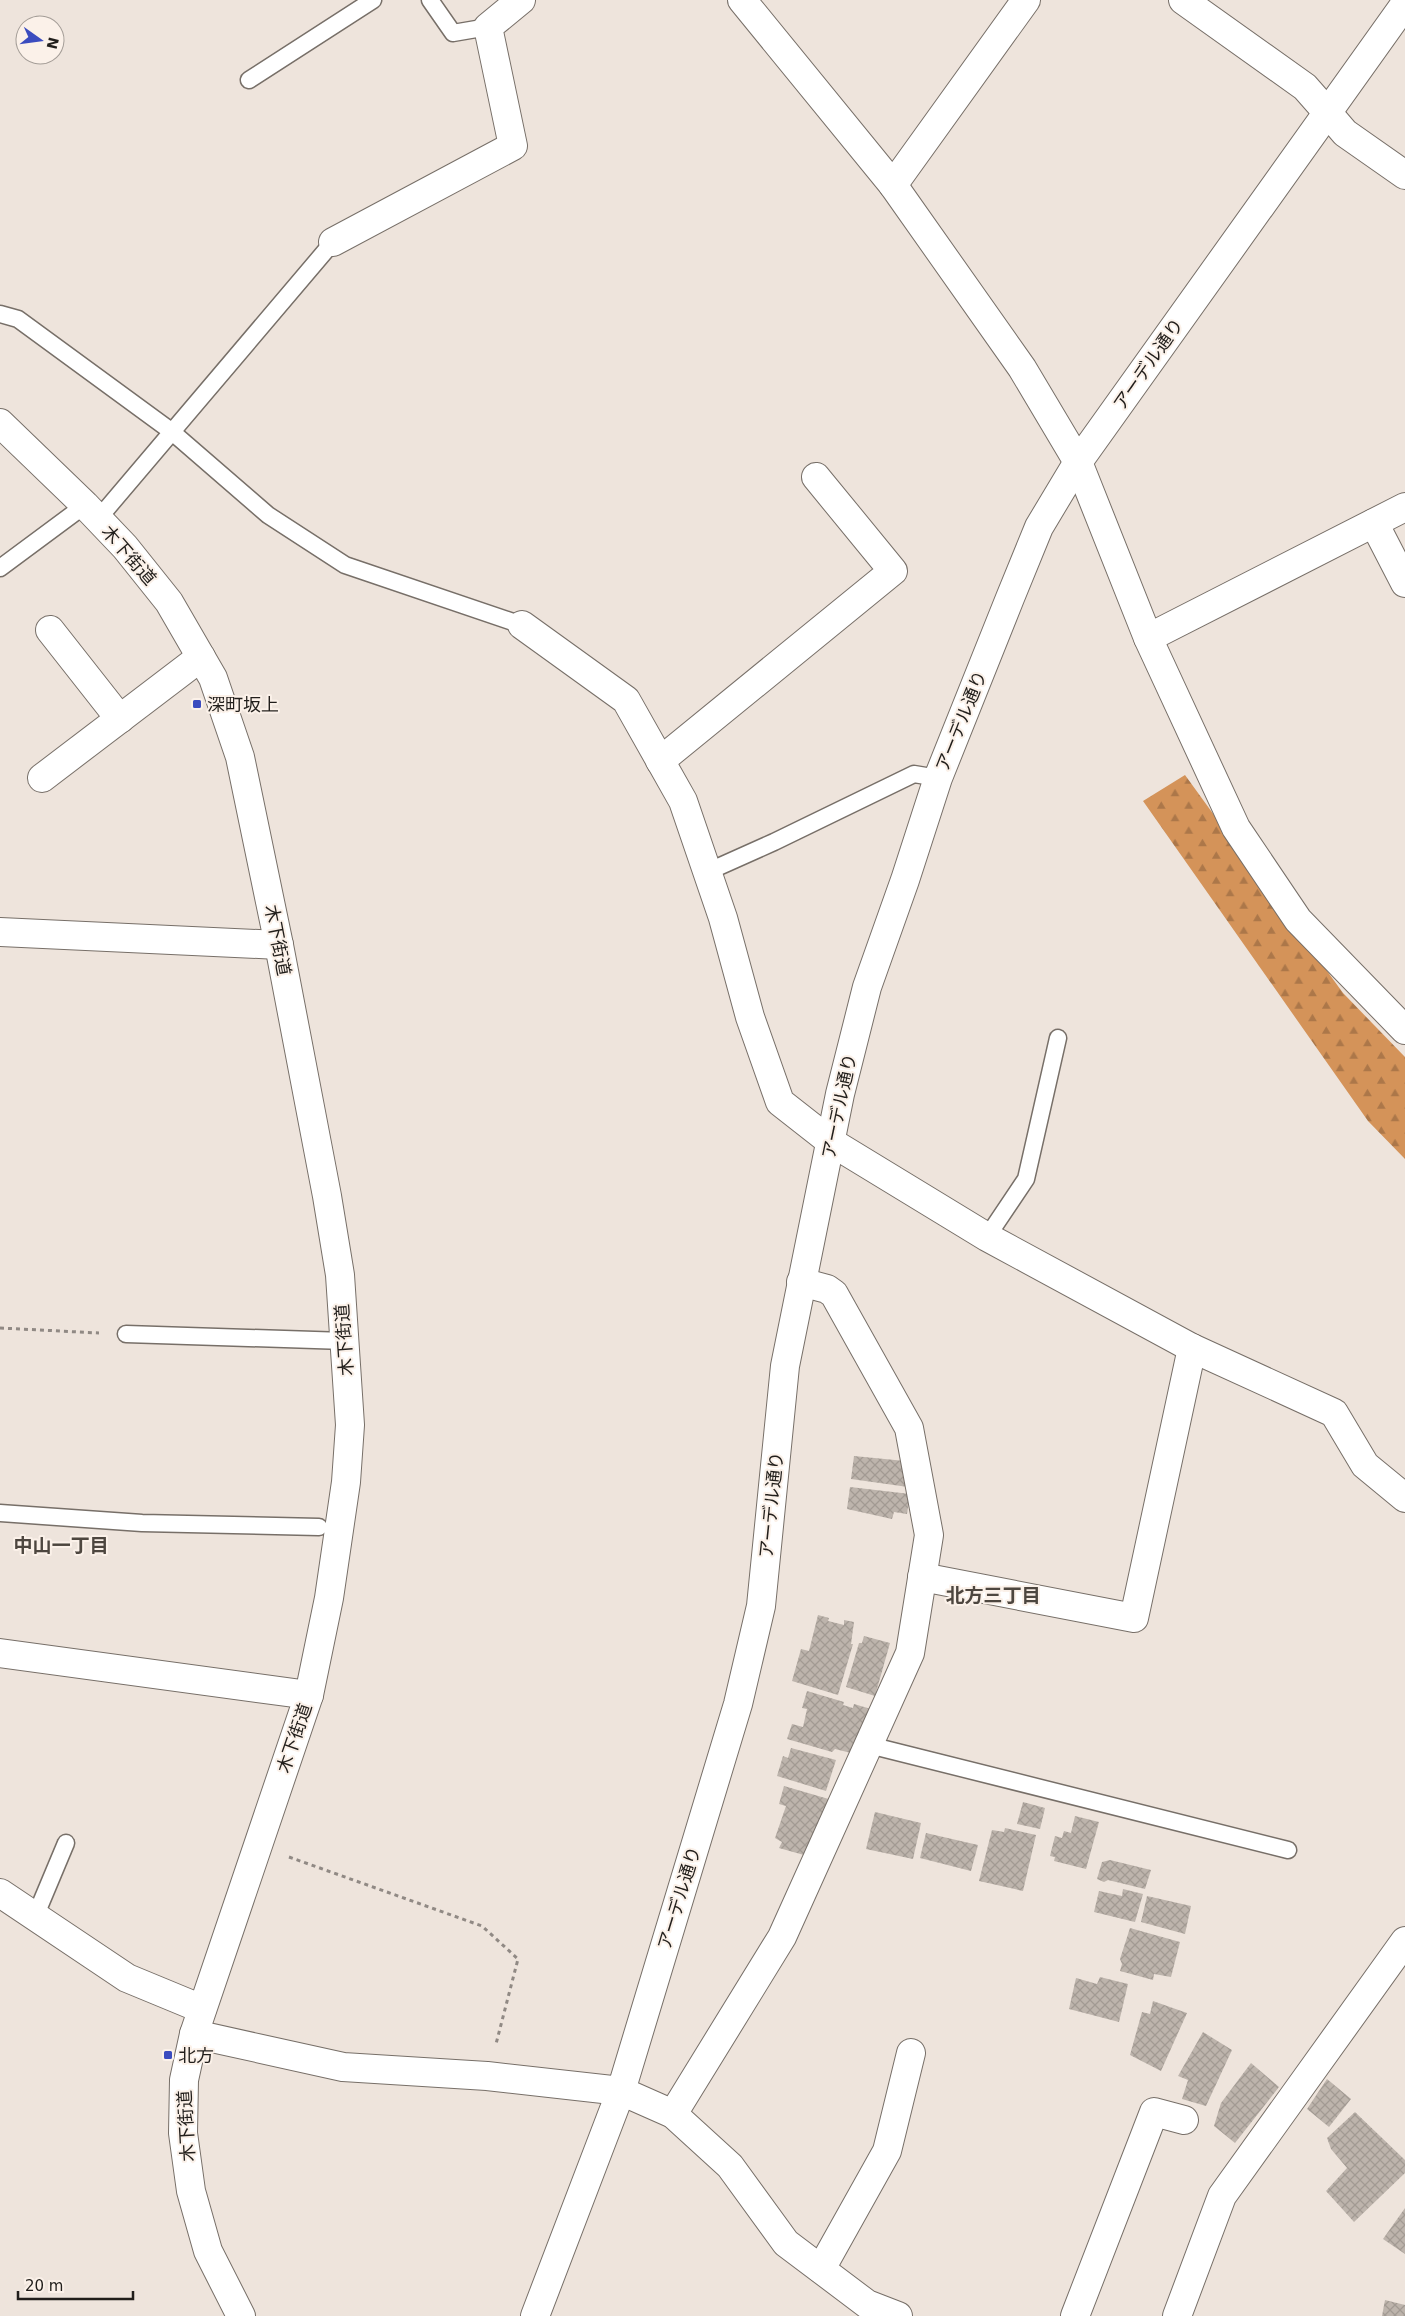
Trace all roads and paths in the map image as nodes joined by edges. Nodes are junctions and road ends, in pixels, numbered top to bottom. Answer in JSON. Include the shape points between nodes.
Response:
{"nodes":[{"id":1,"x":374,"y":0,"type":"edge"},
{"id":2,"x":430,"y":0,"type":"edge"},
{"id":3,"x":521,"y":0,"type":"edge"},
{"id":4,"x":742,"y":0,"type":"edge"},
{"id":5,"x":1026,"y":0,"type":"edge"},
{"id":6,"x":1183,"y":0,"type":"edge"},
{"id":7,"x":1405,"y":4,"type":"edge"},
{"id":8,"x":488,"y":27,"type":"junction"},
{"id":9,"x":249,"y":80,"type":"dead end"},
{"id":10,"x":1327,"y":112,"type":"junction"},
{"id":11,"x":1405,"y":175,"type":"edge"},
{"id":12,"x":893,"y":185,"type":"junction"},
{"id":13,"x":333,"y":242,"type":"joint"},
{"id":14,"x":0,"y":314,"type":"edge"},
{"id":15,"x":0,"y":422,"type":"edge"},
{"id":16,"x":171,"y":431,"type":"junction"},
{"id":17,"x":1078,"y":462,"type":"junction"},
{"id":18,"x":816,"y":477,"type":"dead end"},
{"id":19,"x":1405,"y":508,"type":"edge"},
{"id":20,"x":92,"y":512,"type":"junction"},
{"id":21,"x":1374,"y":523,"type":"junction"},
{"id":22,"x":0,"y":568,"type":"edge"},
{"id":23,"x":1405,"y":583,"type":"edge"},
{"id":24,"x":522,"y":624,"type":"joint"},
{"id":25,"x":50,"y":630,"type":"dead end"},
{"id":26,"x":1148,"y":638,"type":"junction"},
{"id":27,"x":201,"y":657,"type":"junction"},
{"id":28,"x":120,"y":719,"type":"junction"},
{"id":29,"x":660,"y":761,"type":"junction"},
{"id":30,"x":42,"y":778,"type":"dead end"},
{"id":31,"x":938,"y":778,"type":"junction"},
{"id":32,"x":707,"y":872,"type":"junction"},
{"id":33,"x":0,"y":932,"type":"edge"},
{"id":34,"x":279,"y":945,"type":"junction"},
{"id":35,"x":1405,"y":1030,"type":"edge"},
{"id":36,"x":1058,"y":1038,"type":"dead end"},
{"id":37,"x":831,"y":1142,"type":"junction"},
{"id":38,"x":987,"y":1237,"type":"junction"},
{"id":39,"x":802,"y":1282,"type":"junction"},
{"id":40,"x":0,"y":1328,"type":"edge"},
{"id":41,"x":126,"y":1334,"type":"joint"},
{"id":42,"x":345,"y":1341,"type":"junction"},
{"id":43,"x":1192,"y":1348,"type":"junction"},
{"id":44,"x":1405,"y":1498,"type":"edge"},
{"id":45,"x":0,"y":1513,"type":"edge"},
{"id":46,"x":319,"y":1528,"type":"dead end"},
{"id":47,"x":922,"y":1577,"type":"junction"},
{"id":48,"x":0,"y":1653,"type":"edge"},
{"id":49,"x":308,"y":1695,"type":"junction"},
{"id":50,"x":870,"y":1745,"type":"junction"},
{"id":51,"x":66,"y":1843,"type":"dead end"},
{"id":52,"x":257,"y":1846,"type":"junction"},
{"id":53,"x":1288,"y":1850,"type":"dead end"},
{"id":54,"x":0,"y":1893,"type":"edge"},
{"id":55,"x":35,"y":1917,"type":"junction"},
{"id":56,"x":1405,"y":1941,"type":"edge"},
{"id":57,"x":198,"y":2021,"type":"junction"},
{"id":58,"x":911,"y":2053,"type":"dead end"},
{"id":59,"x":487,"y":2076,"type":"junction"},
{"id":60,"x":621,"y":2091,"type":"junction"},
{"id":61,"x":673,"y":2114,"type":"junction"},
{"id":62,"x":1184,"y":2120,"type":"dead end"},
{"id":63,"x":820,"y":2269,"type":"junction"},
{"id":64,"x":240,"y":2316,"type":"edge"},
{"id":65,"x":535,"y":2316,"type":"edge"},
{"id":66,"x":898,"y":2316,"type":"edge"},
{"id":67,"x":1075,"y":2316,"type":"edge"},
{"id":68,"x":1177,"y":2316,"type":"edge"}],
"edges":[{"from":1,"to":9,"type":"lane"},
{"from":2,"to":8,"type":"lane","via":[[453,33]]},
{"from":3,"to":8,"type":"street"},
{"from":4,"to":12,"type":"street"},
{"from":5,"to":12,"type":"street"},
{"from":6,"to":10,"type":"street","via":[[1305,87]]},
{"from":7,"to":10,"type":"street","name":"アーデル通り"},
{"from":8,"to":13,"type":"street","via":[[513,146]]},
{"from":10,"to":11,"type":"street","via":[[1345,133]]},
{"from":10,"to":17,"type":"street","name":"アーデル通り"},
{"from":12,"to":17,"type":"street","via":[[1022,368]]},
{"from":13,"to":16,"type":"lane"},
{"from":14,"to":16,"type":"lane","via":[[18,319]]},
{"from":15,"to":20,"type":"street","name":"木下街道"},
{"from":16,"to":20,"type":"lane"},
{"from":16,"to":24,"type":"lane","via":[[268,514],[346,566]]},
{"from":17,"to":26,"type":"street"},
{"from":17,"to":31,"type":"street","name":"アーデル通り","via":[[1039,527]]},
{"from":18,"to":29,"type":"street","via":[[893,571]]},
{"from":19,"to":21,"type":"street"},
{"from":20,"to":22,"type":"lane"},
{"from":20,"to":27,"type":"street","name":"木下街道","via":[[169,602]]},
{"from":21,"to":23,"type":"street"},
{"from":21,"to":26,"type":"street"},
{"from":24,"to":29,"type":"street","via":[[626,700]]},
{"from":25,"to":28,"type":"street"},
{"from":26,"to":35,"type":"street","via":[[1236,828],[1298,920]]},
{"from":27,"to":28,"type":"street"},
{"from":27,"to":34,"type":"street","name":"木下街道","via":[[213,678],[240,757]]},
{"from":28,"to":30,"type":"street"},
{"from":29,"to":32,"type":"street","via":[[683,801]]},
{"from":31,"to":32,"type":"lane","via":[[914,774]]},
{"from":31,"to":37,"type":"street","name":"アーデル通り","via":[[867,987]]},
{"from":32,"to":37,"type":"street","via":[[750,1017],[780,1102]]},
{"from":33,"to":34,"type":"street"},
{"from":34,"to":42,"type":"street","name":"木下街道","via":[[327,1196],[340,1275]]},
{"from":36,"to":38,"type":"lane","via":[[1026,1179]]},
{"from":37,"to":38,"type":"street"},
{"from":37,"to":39,"type":"street","name":"アーデル通り"},
{"from":38,"to":43,"type":"street"},
{"from":39,"to":47,"type":"street","via":[[834,1294],[909,1428],[929,1535]]},
{"from":39,"to":60,"type":"street","name":"アーデル通り","via":[[785,1366],[761,1606],[738,1704]]},
{"from":40,"to":41,"type":"path"},
{"from":41,"to":42,"type":"lane"},
{"from":42,"to":49,"type":"street","name":"木下街道","via":[[350,1424],[346,1482],[330,1598]]},
{"from":43,"to":44,"type":"street","via":[[1334,1413],[1365,1465]]},
{"from":43,"to":47,"type":"street","via":[[1134,1618]]},
{"from":45,"to":46,"type":"lane","via":[[142,1523]]},
{"from":47,"to":50,"type":"street","via":[[910,1653]]},
{"from":48,"to":49,"type":"street"},
{"from":49,"to":52,"type":"street","name":"木下街道"},
{"from":50,"to":53,"type":"lane"},
{"from":50,"to":61,"type":"street","via":[[782,1937]]},
{"from":51,"to":55,"type":"lane"},
{"from":52,"to":57,"type":"street","name":"木下街道"},
{"from":52,"to":59,"type":"path","via":[[482,1926],[518,1959]]},
{"from":54,"to":55,"type":"street"},
{"from":55,"to":57,"type":"street"},
{"from":56,"to":68,"type":"street","via":[[1222,2196]]},
{"from":57,"to":59,"type":"street","via":[[343,2067]]},
{"from":57,"to":64,"type":"street","name":"木下街道","via":[[184,2080],[183,2133],[191,2191],[208,2251]]},
{"from":58,"to":63,"type":"street","via":[[887,2150]]},
{"from":59,"to":60,"type":"street"},
{"from":60,"to":61,"type":"street"},
{"from":60,"to":65,"type":"street","name":"アーデル通り"},
{"from":61,"to":63,"type":"street","via":[[730,2166],[786,2243]]},
{"from":62,"to":67,"type":"street","via":[[1154,2112]]},
{"from":63,"to":66,"type":"street","via":[[867,2304]]}]}
